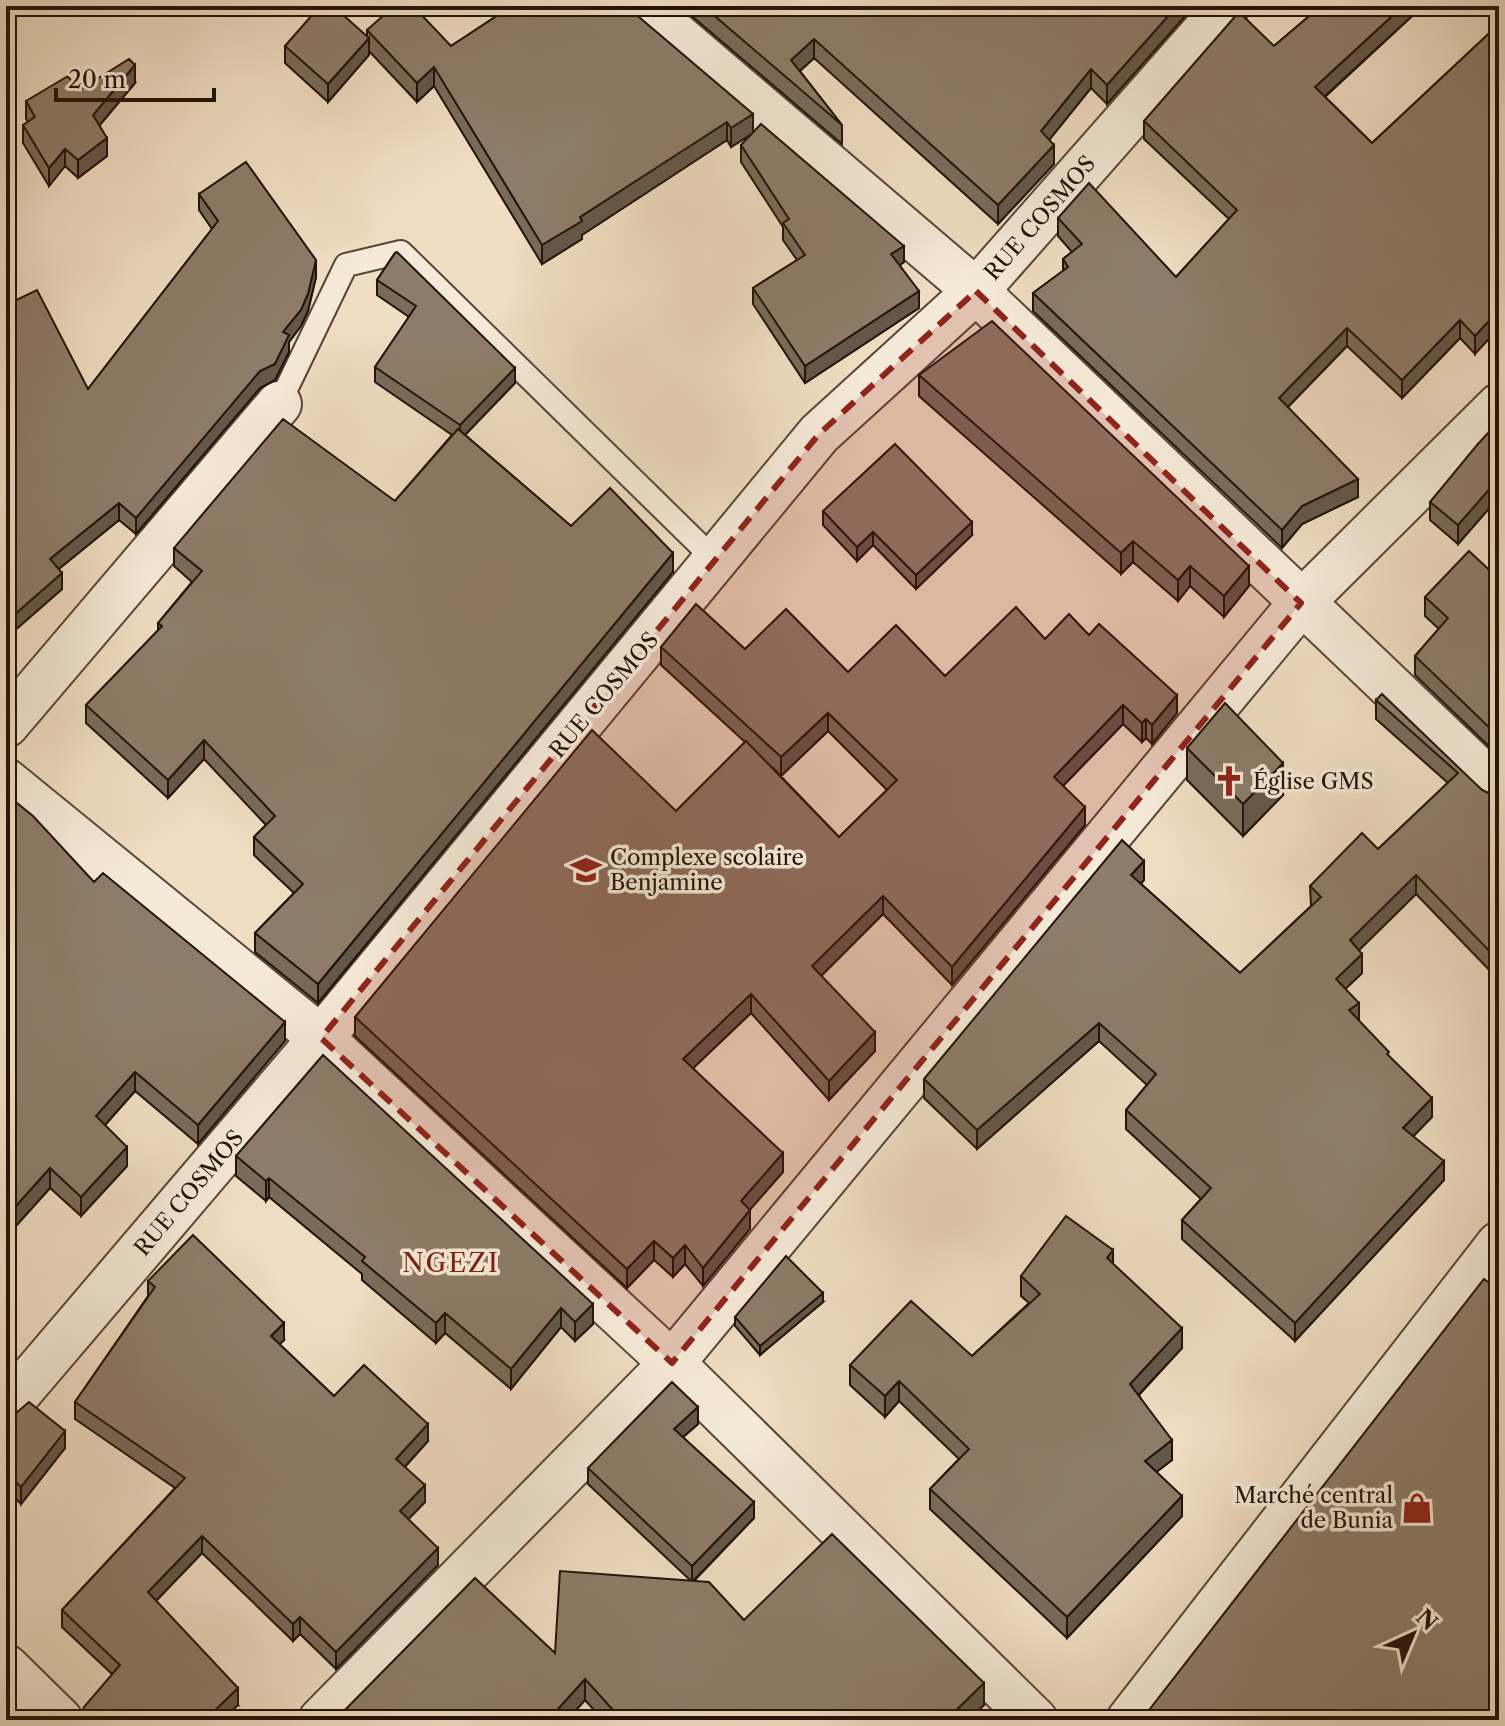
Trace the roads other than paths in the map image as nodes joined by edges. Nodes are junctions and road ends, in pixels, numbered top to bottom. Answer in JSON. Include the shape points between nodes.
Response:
{"nodes":[{"id":1,"x":642,"y":6,"type":"edge"},
{"id":2,"x":1227,"y":6,"type":"edge"},
{"id":3,"x":976,"y":291,"type":"junction"},
{"id":4,"x":279,"y":404,"type":"joint"},
{"id":5,"x":1499,"y":406,"type":"edge"},
{"id":6,"x":715,"y":560,"type":"junction"},
{"id":7,"x":1301,"y":603,"type":"junction"},
{"id":8,"x":6,"y":725,"type":"edge"},
{"id":9,"x":6,"y":781,"type":"edge"},
{"id":10,"x":1499,"y":790,"type":"edge"},
{"id":11,"x":321,"y":1038,"type":"junction"},
{"id":12,"x":1499,"y":1244,"type":"edge"},
{"id":13,"x":672,"y":1363,"type":"junction"},
{"id":14,"x":6,"y":1408,"type":"edge"},
{"id":15,"x":6,"y":1667,"type":"edge"},
{"id":16,"x":60,"y":1720,"type":"edge"},
{"id":17,"x":321,"y":1720,"type":"edge"},
{"id":18,"x":1035,"y":1720,"type":"edge"},
{"id":19,"x":1129,"y":1720,"type":"edge"}],
"edges":[{"from":1,"to":3,"type":"street"},
{"from":2,"to":3,"type":"street","name":"RUE COSMOS"},
{"from":3,"to":6,"type":"street","name":"RUE COSMOS","via":[[819,434]]},
{"from":3,"to":7,"type":"street"},
{"from":4,"to":6,"type":"lane","via":[[346,265],[401,252]]},
{"from":4,"to":8,"type":"street"},
{"from":5,"to":7,"type":"street"},
{"from":6,"to":11,"type":"street","name":"RUE COSMOS"},
{"from":7,"to":10,"type":"street"},
{"from":7,"to":13,"type":"street"},
{"from":9,"to":11,"type":"street"},
{"from":11,"to":13,"type":"street"},
{"from":11,"to":14,"type":"street","name":"RUE COSMOS"},
{"from":12,"to":19,"type":"street"},
{"from":13,"to":17,"type":"street"},
{"from":13,"to":18,"type":"street"},
{"from":15,"to":16,"type":"street"}]}
